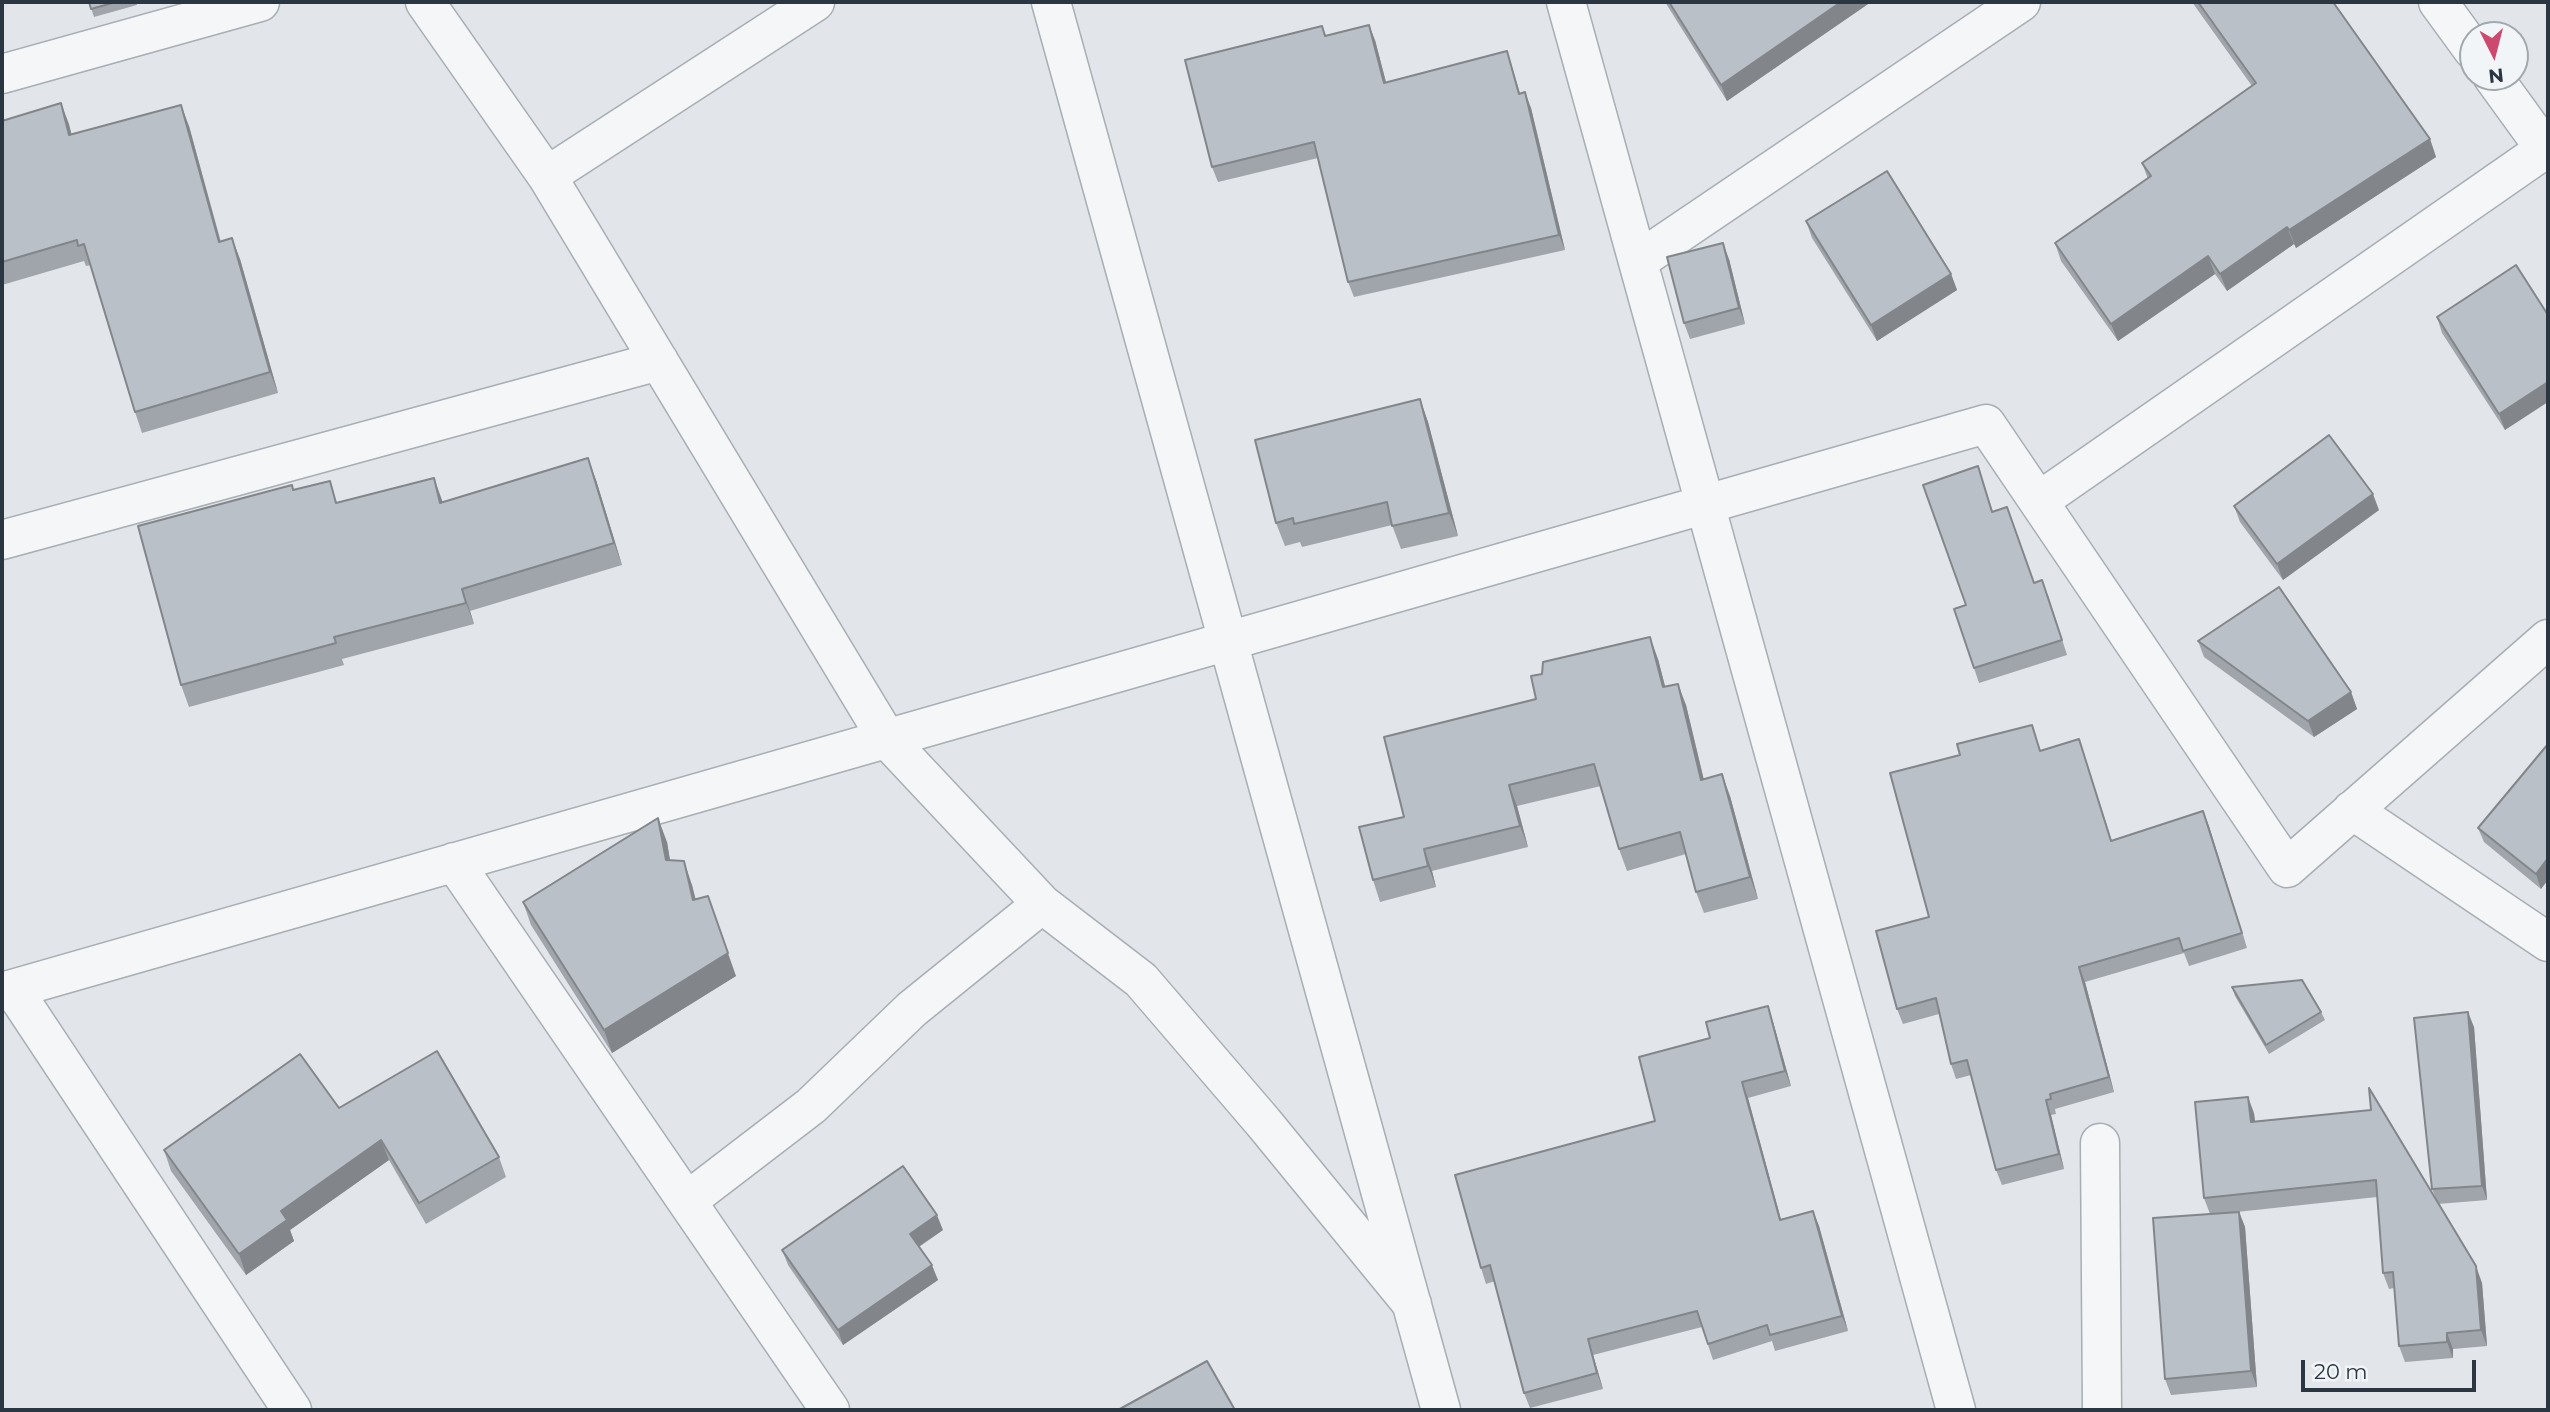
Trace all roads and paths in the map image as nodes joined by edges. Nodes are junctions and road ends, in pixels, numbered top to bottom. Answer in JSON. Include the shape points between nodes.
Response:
{"nodes":[{"id":1,"x":260,"y":2,"type":"edge"},
{"id":2,"x":425,"y":2,"type":"edge"},
{"id":3,"x":815,"y":2,"type":"edge"},
{"id":4,"x":1051,"y":2,"type":"edge"},
{"id":5,"x":1566,"y":2,"type":"edge"},
{"id":6,"x":2021,"y":2,"type":"edge"},
{"id":7,"x":2438,"y":2,"type":"edge"},
{"id":8,"x":2459,"y":31,"type":"edge"},
{"id":9,"x":2,"y":74,"type":"edge"},
{"id":10,"x":2503,"y":91,"type":"edge"},
{"id":11,"x":2547,"y":150,"type":"edge"},
{"id":12,"x":547,"y":176,"type":"junction"},
{"id":13,"x":1638,"y":261,"type":"junction"},
{"id":14,"x":659,"y":361,"type":"junction"},
{"id":15,"x":2039,"y":501,"type":"junction"},
{"id":16,"x":1704,"y":504,"type":"junction"},
{"id":17,"x":2,"y":540,"type":"edge"},
{"id":18,"x":2548,"y":639,"type":"edge"},
{"id":19,"x":1228,"y":640,"type":"junction"},
{"id":20,"x":887,"y":738,"type":"junction"},
{"id":21,"x":2352,"y":810,"type":"junction"},
{"id":22,"x":454,"y":862,"type":"junction"},
{"id":23,"x":1042,"y":904,"type":"junction"},
{"id":24,"x":2548,"y":943,"type":"edge"},
{"id":25,"x":7,"y":991,"type":"edge"},
{"id":26,"x":2101,"y":1143,"type":"dead end"},
{"id":27,"x":687,"y":1201,"type":"junction"},
{"id":28,"x":1412,"y":1304,"type":"junction"},
{"id":29,"x":292,"y":1410,"type":"edge"},
{"id":30,"x":830,"y":1410,"type":"edge"},
{"id":31,"x":1441,"y":1410,"type":"edge"},
{"id":32,"x":1956,"y":1410,"type":"edge"},
{"id":33,"x":2102,"y":1410,"type":"edge"}],
"edges":[{"from":1,"to":9,"type":"street"},
{"from":2,"to":12,"type":"street"},
{"from":3,"to":12,"type":"street"},
{"from":4,"to":19,"type":"street"},
{"from":5,"to":13,"type":"street"},
{"from":6,"to":13,"type":"street"},
{"from":7,"to":8,"type":"street"},
{"from":10,"to":11,"type":"street"},
{"from":11,"to":15,"type":"street"},
{"from":12,"to":14,"type":"street"},
{"from":13,"to":16,"type":"street"},
{"from":14,"to":17,"type":"street"},
{"from":14,"to":20,"type":"street"},
{"from":15,"to":16,"type":"street","via":[[1986,424]]},
{"from":15,"to":21,"type":"street","via":[[2287,868]]},
{"from":16,"to":19,"type":"street"},
{"from":16,"to":32,"type":"street"},
{"from":18,"to":21,"type":"street"},
{"from":19,"to":20,"type":"street"},
{"from":19,"to":28,"type":"street"},
{"from":20,"to":22,"type":"street"},
{"from":20,"to":23,"type":"street"},
{"from":21,"to":24,"type":"street"},
{"from":22,"to":25,"type":"street"},
{"from":22,"to":27,"type":"street"},
{"from":23,"to":27,"type":"street","via":[[912,1009],[811,1105]]},
{"from":23,"to":28,"type":"street","via":[[1141,980]]},
{"from":25,"to":29,"type":"street"},
{"from":26,"to":33,"type":"street"},
{"from":27,"to":30,"type":"street"},
{"from":28,"to":31,"type":"street"}]}
